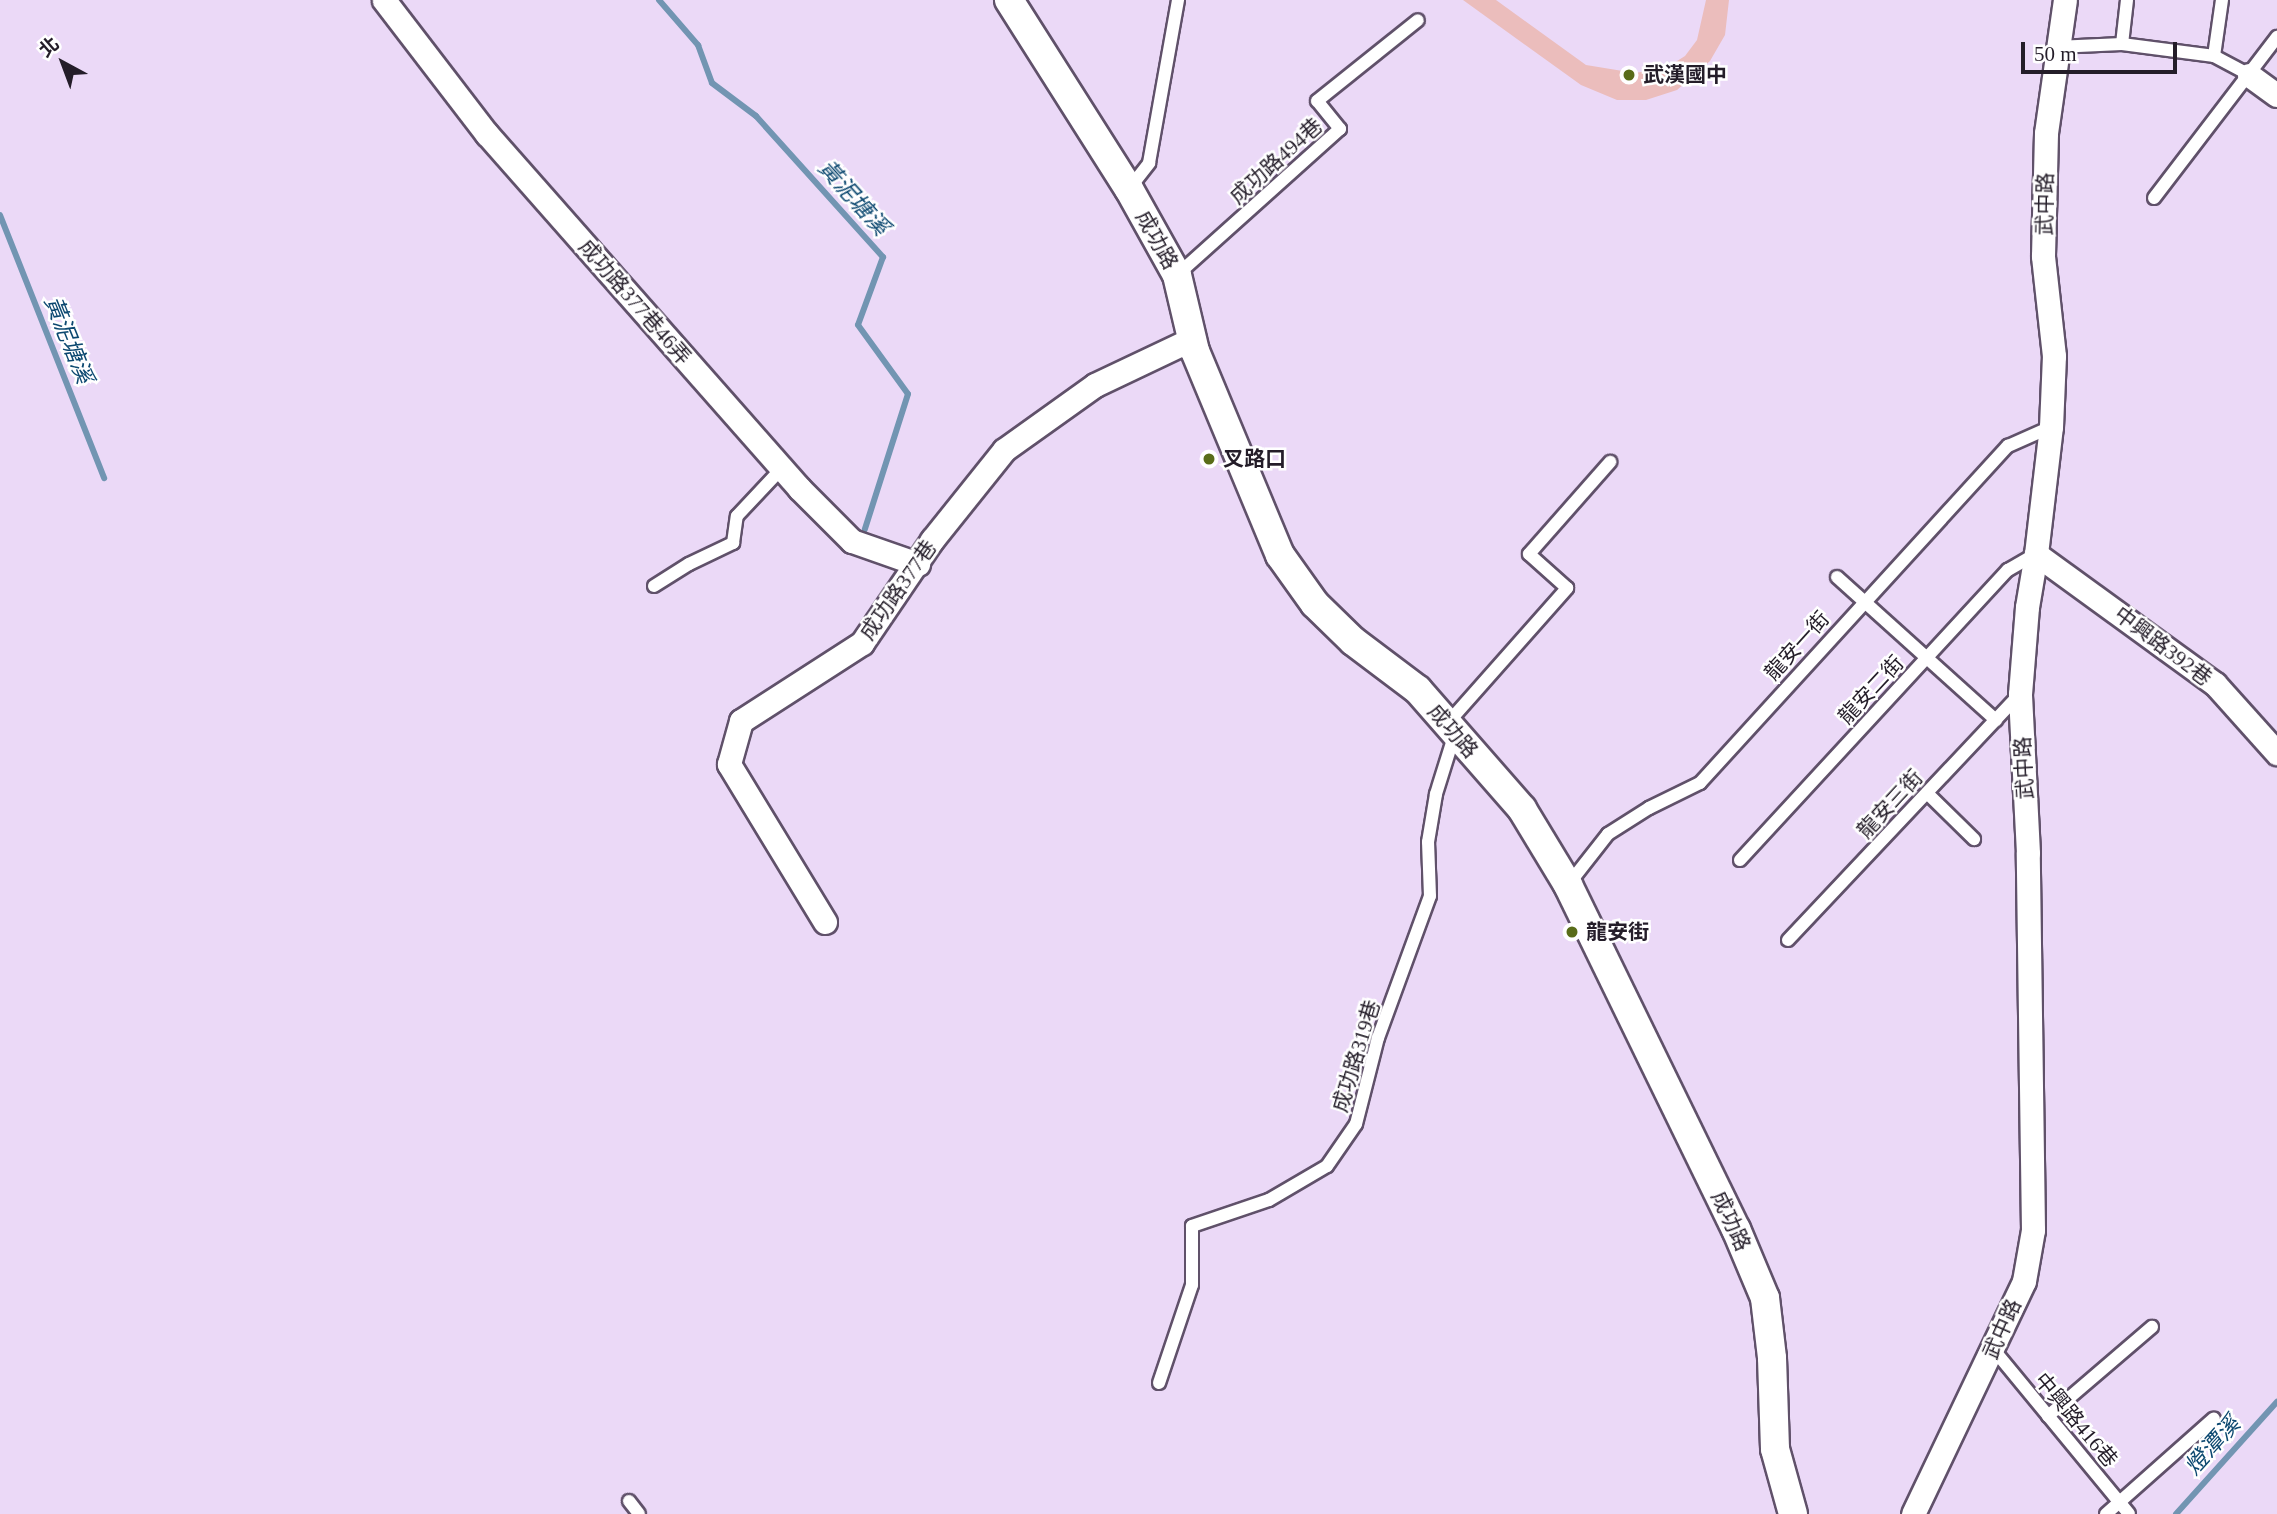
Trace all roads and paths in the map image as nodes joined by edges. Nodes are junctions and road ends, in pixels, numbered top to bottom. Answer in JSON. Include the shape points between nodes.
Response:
{"nodes":[{"id":1,"x":384,"y":0,"type":"edge"},
{"id":2,"x":1009,"y":0,"type":"edge"},
{"id":3,"x":1178,"y":0,"type":"edge"},
{"id":4,"x":2065,"y":0,"type":"edge"},
{"id":5,"x":2127,"y":0,"type":"edge"},
{"id":6,"x":2222,"y":0,"type":"edge"},
{"id":7,"x":1418,"y":20,"type":"dead end"},
{"id":8,"x":2277,"y":37,"type":"edge"},
{"id":9,"x":2122,"y":44,"type":"junction"},
{"id":10,"x":2056,"y":47,"type":"junction"},
{"id":11,"x":2214,"y":56,"type":"junction"},
{"id":12,"x":2249,"y":75,"type":"junction"},
{"id":13,"x":2277,"y":94,"type":"edge"},
{"id":14,"x":1129,"y":189,"type":"junction"},
{"id":15,"x":2154,"y":198,"type":"dead end"},
{"id":16,"x":1177,"y":275,"type":"junction"},
{"id":17,"x":1192,"y":339,"type":"junction"},
{"id":18,"x":2051,"y":427,"type":"junction"},
{"id":19,"x":1610,"y":462,"type":"dead end"},
{"id":20,"x":782,"y":468,"type":"junction"},
{"id":21,"x":2036,"y":554,"type":"junction"},
{"id":22,"x":918,"y":564,"type":"junction"},
{"id":23,"x":1837,"y":577,"type":"dead end"},
{"id":24,"x":654,"y":586,"type":"dead end"},
{"id":25,"x":1864,"y":601,"type":"junction"},
{"id":26,"x":1927,"y":658,"type":"junction"},
{"id":27,"x":2020,"y":694,"type":"junction"},
{"id":28,"x":1996,"y":720,"type":"junction"},
{"id":29,"x":1450,"y":729,"type":"junction"},
{"id":30,"x":2277,"y":753,"type":"edge"},
{"id":31,"x":1927,"y":793,"type":"junction"},
{"id":32,"x":1974,"y":839,"type":"dead end"},
{"id":33,"x":1740,"y":860,"type":"dead end"},
{"id":34,"x":1567,"y":885,"type":"junction"},
{"id":35,"x":825,"y":922,"type":"dead end"},
{"id":36,"x":1788,"y":940,"type":"dead end"},
{"id":37,"x":2152,"y":1327,"type":"dead end"},
{"id":38,"x":1994,"y":1350,"type":"junction"},
{"id":39,"x":1159,"y":1382,"type":"dead end"},
{"id":40,"x":2048,"y":1416,"type":"junction"},
{"id":41,"x":2214,"y":1418,"type":"dead end"},
{"id":42,"x":629,"y":1501,"type":"dead end"},
{"id":43,"x":2120,"y":1503,"type":"junction"},
{"id":44,"x":639,"y":1514,"type":"edge"},
{"id":45,"x":1793,"y":1514,"type":"edge"},
{"id":46,"x":1913,"y":1514,"type":"edge"},
{"id":47,"x":2106,"y":1514,"type":"edge"},
{"id":48,"x":2129,"y":1514,"type":"edge"}],
"edges":[{"from":1,"to":20,"type":"street","name":"成功路377巷46弄","via":[[487,134]]},
{"from":2,"to":14,"type":"street","name":"成功路"},
{"from":3,"to":14,"type":"lane","via":[[1149,163]]},
{"from":4,"to":10,"type":"street","name":"武中路"},
{"from":5,"to":9,"type":"lane"},
{"from":6,"to":11,"type":"lane"},
{"from":7,"to":16,"type":"lane","name":"成功路494巷","via":[[1317,101],[1340,129]]},
{"from":8,"to":12,"type":"lane"},
{"from":9,"to":10,"type":"lane"},
{"from":9,"to":11,"type":"lane"},
{"from":10,"to":18,"type":"street","name":"武中路","via":[[2046,133],[2043,256],[2054,356]]},
{"from":11,"to":12,"type":"lane"},
{"from":12,"to":13,"type":"street"},
{"from":12,"to":15,"type":"lane"},
{"from":14,"to":16,"type":"street","name":"成功路"},
{"from":16,"to":17,"type":"street","name":"成功路"},
{"from":17,"to":22,"type":"street","name":"成功路377巷","via":[[1095,385],[1004,450]]},
{"from":17,"to":29,"type":"street","name":"成功路","via":[[1280,555],[1315,604],[1353,642],[1418,690]]},
{"from":18,"to":21,"type":"street","name":"武中路"},
{"from":18,"to":25,"type":"lane","name":"龍安一街","via":[[2008,446]]},
{"from":19,"to":29,"type":"lane","via":[[1529,554],[1567,587]]},
{"from":20,"to":22,"type":"street","name":"成功路377巷46弄","via":[[852,541]]},
{"from":20,"to":24,"type":"lane","via":[[737,516],[733,543]]},
{"from":21,"to":26,"type":"lane","name":"龍安二街","via":[[2008,570]]},
{"from":21,"to":27,"type":"street","name":"武中路"},
{"from":21,"to":30,"type":"street","name":"中興路392巷","via":[[2215,684]]},
{"from":22,"to":35,"type":"street","name":"成功路377巷","via":[[862,643],[741,722],[729,764]]},
{"from":23,"to":25,"type":"lane"},
{"from":25,"to":26,"type":"lane"},
{"from":25,"to":34,"type":"lane","name":"龍安一街","via":[[1700,783],[1608,834]]},
{"from":26,"to":28,"type":"lane"},
{"from":26,"to":33,"type":"lane","name":"龍安二街"},
{"from":27,"to":28,"type":"lane","name":"龍安三街"},
{"from":27,"to":38,"type":"street","name":"武中路","via":[[2028,853],[2032,1230],[2024,1281]]},
{"from":28,"to":31,"type":"lane","name":"龍安三街"},
{"from":29,"to":34,"type":"street","name":"成功路","via":[[1522,809]]},
{"from":29,"to":39,"type":"lane","name":"成功路319巷","via":[[1428,842],[1430,896],[1378,1038],[1356,1124],[1327,1166],[1269,1199],[1192,1226],[1192,1285]]},
{"from":31,"to":32,"type":"lane"},
{"from":31,"to":36,"type":"lane","name":"龍安三街"},
{"from":34,"to":45,"type":"street","name":"成功路","via":[[1765,1297],[1775,1449]]},
{"from":37,"to":40,"type":"lane"},
{"from":38,"to":40,"type":"lane","name":"中興路416巷"},
{"from":38,"to":46,"type":"street","name":"武中路"},
{"from":40,"to":43,"type":"lane","name":"中興路416巷"},
{"from":41,"to":43,"type":"lane"},
{"from":42,"to":44,"type":"lane"},
{"from":43,"to":47,"type":"lane"},
{"from":43,"to":48,"type":"lane","name":"中興路416巷"}]}
